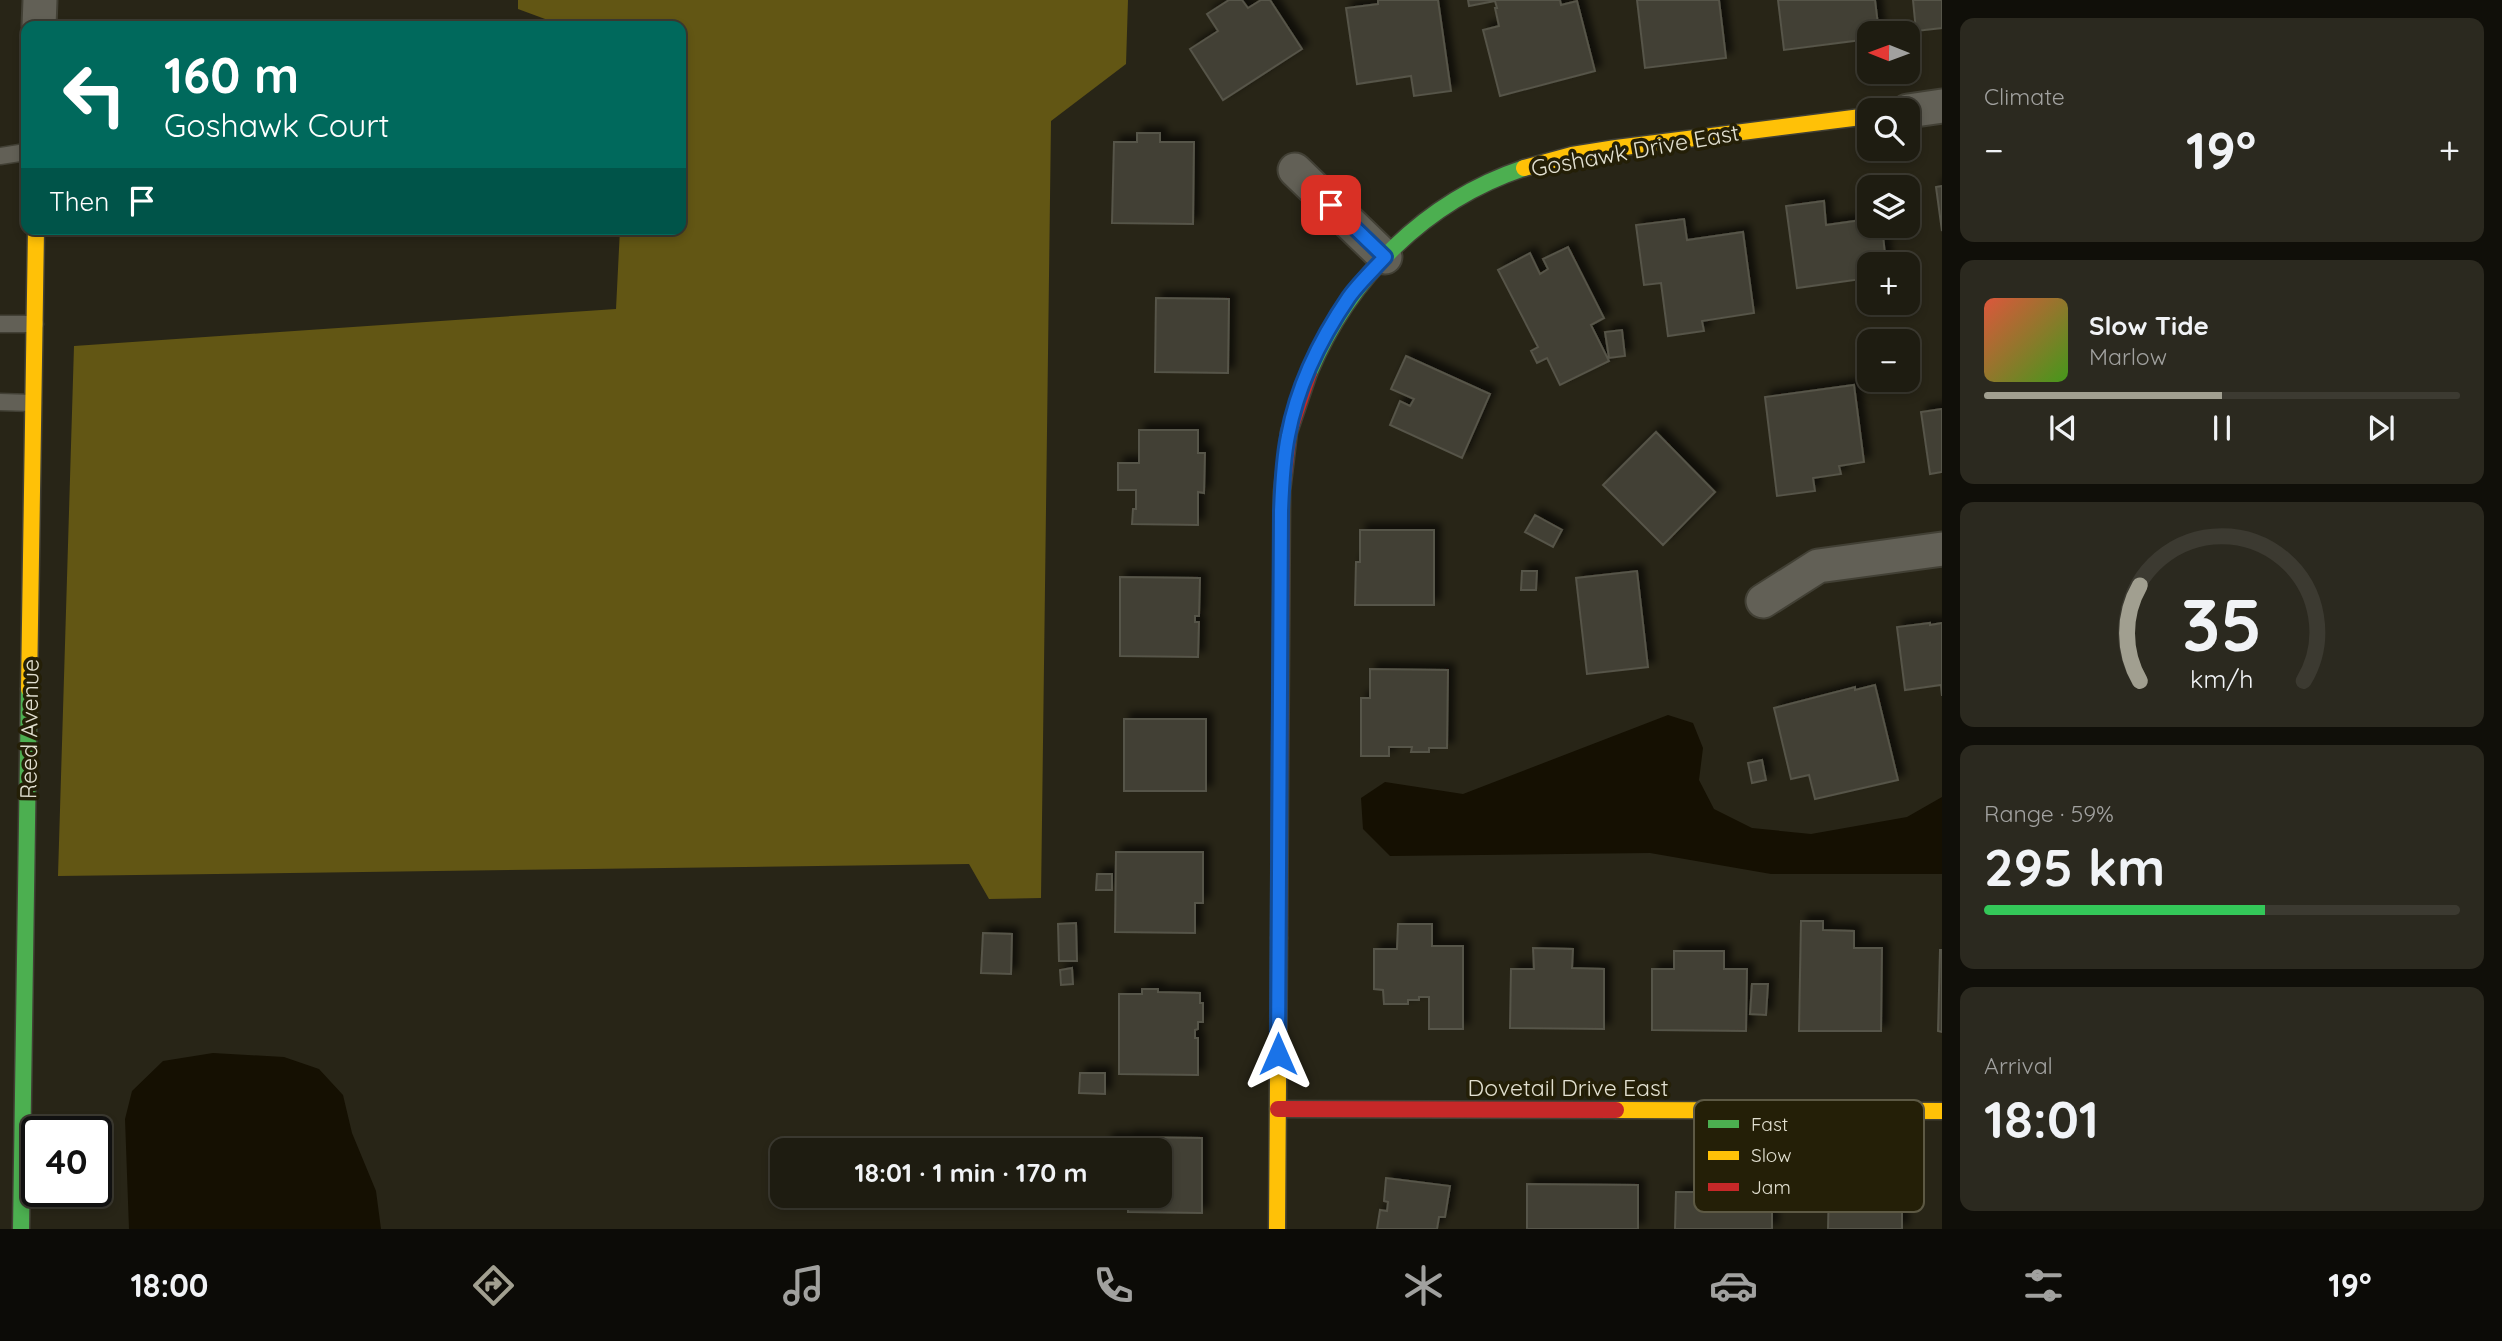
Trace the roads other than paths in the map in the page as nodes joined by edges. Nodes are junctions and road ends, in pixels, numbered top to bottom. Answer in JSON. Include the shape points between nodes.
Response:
{"nodes":[{"id":1,"x":40,"y":0,"type":"edge"},
{"id":2,"x":39,"y":21,"type":"edge"},
{"id":3,"x":1942,"y":106,"type":"edge"},
{"id":4,"x":1920,"y":109,"type":"edge"},
{"id":5,"x":1857,"y":117,"type":"edge"},
{"id":6,"x":21,"y":153,"type":"edge"},
{"id":7,"x":0,"y":156,"type":"edge"},
{"id":8,"x":1294,"y":170,"type":"dead end"},
{"id":9,"x":36,"y":235,"type":"edge"},
{"id":10,"x":1385,"y":257,"type":"junction"},
{"id":11,"x":0,"y":324,"type":"edge"},
{"id":12,"x":35,"y":324,"type":"junction"},
{"id":13,"x":0,"y":402,"type":"edge"},
{"id":14,"x":33,"y":403,"type":"junction"},
{"id":15,"x":1942,"y":549,"type":"edge"},
{"id":16,"x":1763,"y":601,"type":"dead end"},
{"id":17,"x":1278,"y":1109,"type":"junction"},
{"id":18,"x":1694,"y":1110,"type":"edge"},
{"id":19,"x":1924,"y":1111,"type":"edge"},
{"id":20,"x":1942,"y":1111,"type":"edge"},
{"id":21,"x":20,"y":1229,"type":"edge"},
{"id":22,"x":1277,"y":1229,"type":"edge"}],
"edges":[{"from":1,"to":2,"type":"street"},
{"from":3,"to":4,"type":"street"},
{"from":5,"to":10,"type":"street","name":"Goshawk Drive East","via":[[1633,145],[1543,162],[1499,177],[1449,203]]},
{"from":6,"to":7,"type":"lane"},
{"from":8,"to":10,"type":"street"},
{"from":9,"to":12,"type":"street","name":"Reed Avenue"},
{"from":10,"to":17,"type":"street","name":"Goshawk Drive East","via":[[1350,295],[1323,340],[1298,399],[1283,474]]},
{"from":11,"to":12,"type":"lane"},
{"from":12,"to":14,"type":"street","name":"Reed Avenue"},
{"from":13,"to":14,"type":"lane"},
{"from":14,"to":21,"type":"street","name":"Reed Avenue"},
{"from":15,"to":16,"type":"street","via":[[1818,566]]},
{"from":17,"to":18,"type":"street","name":"Dovetail Drive East"},
{"from":17,"to":22,"type":"street","name":"Goshawk Drive East"},
{"from":19,"to":20,"type":"street","name":"Dovetail Drive East"}]}
